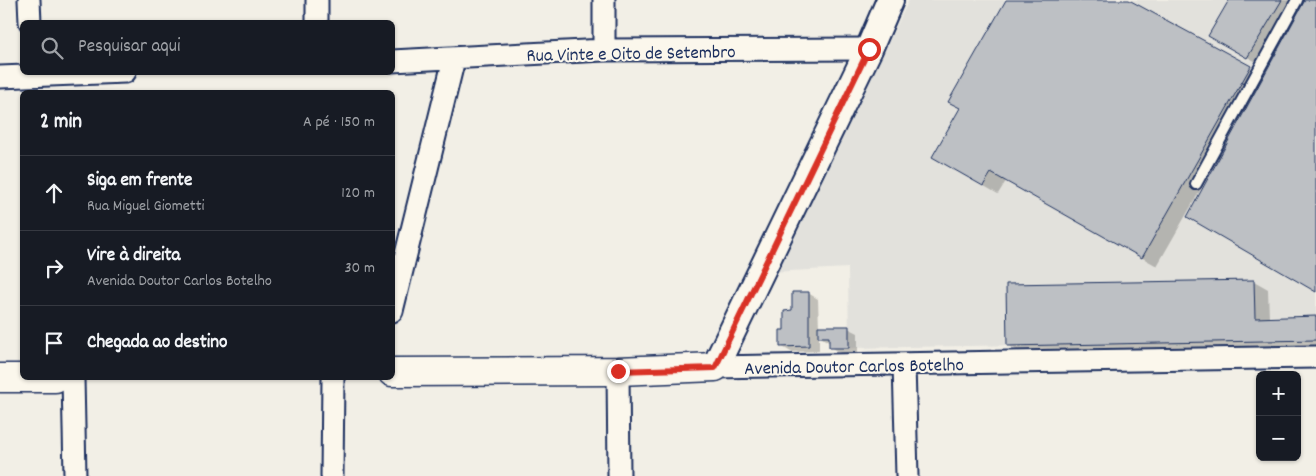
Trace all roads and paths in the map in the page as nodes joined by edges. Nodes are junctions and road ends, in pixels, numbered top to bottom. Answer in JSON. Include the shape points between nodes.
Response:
{"nodes":[{"id":1,"x":29,"y":0,"type":"edge"},
{"id":2,"x":317,"y":0,"type":"edge"},
{"id":3,"x":604,"y":0,"type":"edge"},
{"id":4,"x":1297,"y":0,"type":"edge"},
{"id":5,"x":887,"y":3,"type":"edge"},
{"id":6,"x":30,"y":20,"type":"edge"},
{"id":7,"x":317,"y":20,"type":"edge"},
{"id":8,"x":869,"y":49,"type":"junction"},
{"id":9,"x":604,"y":50,"type":"junction"},
{"id":10,"x":454,"y":59,"type":"junction"},
{"id":11,"x":395,"y":61,"type":"edge"},
{"id":12,"x":21,"y":75,"type":"edge"},
{"id":13,"x":0,"y":77,"type":"edge"},
{"id":14,"x":1196,"y":184,"type":"dead end"},
{"id":15,"x":395,"y":299,"type":"edge"},
{"id":16,"x":1316,"y":357,"type":"edge"},
{"id":17,"x":904,"y":364,"type":"junction"},
{"id":18,"x":715,"y":368,"type":"junction"},
{"id":19,"x":618,"y":371,"type":"junction"},
{"id":20,"x":395,"y":372,"type":"edge"},
{"id":21,"x":0,"y":378,"type":"edge"},
{"id":22,"x":20,"y":378,"type":"edge"},
{"id":23,"x":73,"y":380,"type":"edge"},
{"id":24,"x":334,"y":380,"type":"edge"},
{"id":25,"x":75,"y":476,"type":"edge"},
{"id":26,"x":332,"y":476,"type":"edge"},
{"id":27,"x":619,"y":476,"type":"edge"},
{"id":28,"x":907,"y":476,"type":"edge"}],
"edges":[{"from":1,"to":6,"type":"street"},
{"from":2,"to":7,"type":"street"},
{"from":3,"to":9,"type":"street"},
{"from":4,"to":14,"type":"lane"},
{"from":5,"to":8,"type":"street"},
{"from":8,"to":9,"type":"street","name":"Rua Vinte e Oito de Setembro"},
{"from":8,"to":18,"type":"street"},
{"from":9,"to":10,"type":"street","name":"Rua Vinte e Oito de Setembro"},
{"from":10,"to":11,"type":"street","name":"Rua Vinte e Oito de Setembro"},
{"from":10,"to":15,"type":"street"},
{"from":12,"to":13,"type":"street"},
{"from":16,"to":17,"type":"street","name":"Avenida Doutor Carlos Botelho"},
{"from":17,"to":18,"type":"street","name":"Avenida Doutor Carlos Botelho"},
{"from":17,"to":28,"type":"street"},
{"from":18,"to":19,"type":"main road","name":"Avenida Doutor Carlos Botelho"},
{"from":19,"to":20,"type":"main road","name":"Avenida Doutor Carlos Botelho"},
{"from":19,"to":27,"type":"street"},
{"from":21,"to":22,"type":"main road"},
{"from":23,"to":25,"type":"street"},
{"from":24,"to":26,"type":"street"}]}
